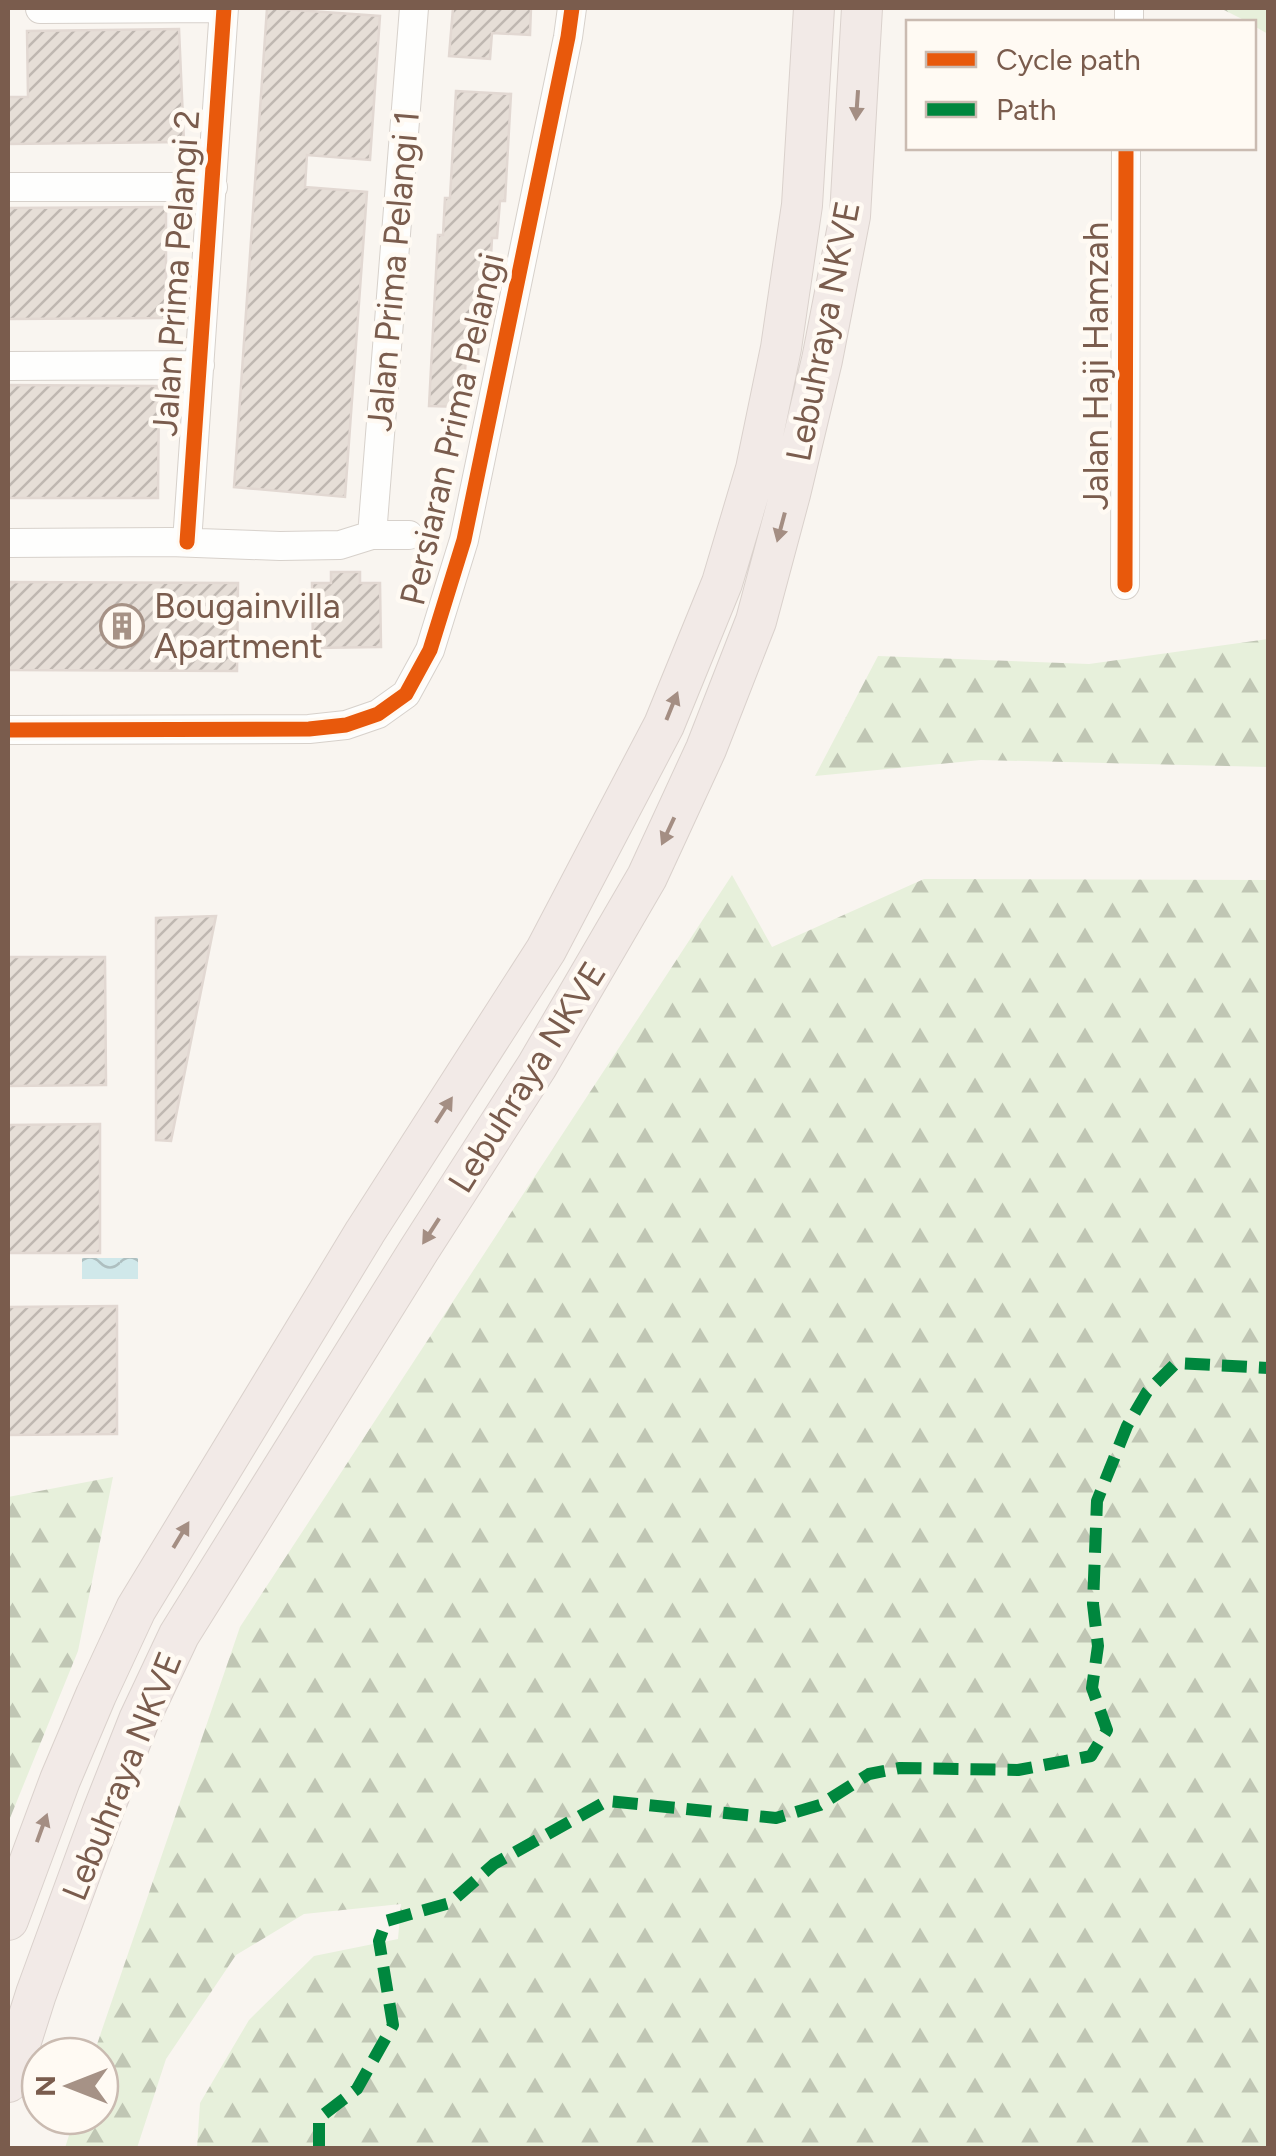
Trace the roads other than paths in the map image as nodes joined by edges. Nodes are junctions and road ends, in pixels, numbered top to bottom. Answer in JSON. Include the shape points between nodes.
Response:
{"nodes":[{"id":1,"x":224,"y":8,"type":"edge"},
{"id":2,"x":414,"y":8,"type":"edge"},
{"id":3,"x":572,"y":8,"type":"edge"},
{"id":4,"x":814,"y":8,"type":"edge"},
{"id":5,"x":862,"y":8,"type":"edge"},
{"id":6,"x":40,"y":10,"type":"edge"},
{"id":7,"x":1126,"y":150,"type":"edge"},
{"id":8,"x":8,"y":187,"type":"edge"},
{"id":9,"x":213,"y":187,"type":"junction"},
{"id":10,"x":200,"y":365,"type":"junction"},
{"id":11,"x":8,"y":366,"type":"edge"},
{"id":12,"x":372,"y":535,"type":"junction"},
{"id":13,"x":409,"y":535,"type":"dead end"},
{"id":14,"x":187,"y":542,"type":"junction"},
{"id":15,"x":8,"y":543,"type":"edge"},
{"id":16,"x":1125,"y":585,"type":"dead end"},
{"id":17,"x":8,"y":730,"type":"edge"},
{"id":18,"x":8,"y":1920,"type":"edge"},
{"id":19,"x":8,"y":2082,"type":"edge"}],
"edges":[{"from":1,"to":6,"type":"street"},
{"from":1,"to":9,"type":"street","name":"Jalan Prima Pelangi 2"},
{"from":2,"to":12,"type":"street","name":"Jalan Prima Pelangi 1"},
{"from":3,"to":17,"type":"street","name":"Persiaran Prima Pelangi","via":[[464,540],[430,650],[406,694],[378,714],[309,729]]},
{"from":18,"to":4,"type":"highway","name":"Lebuhraya NKVE","one_way":true,"via":[[60,1780],[136,1609],[546,950],[664,725],[722,583],[782,348],[802,204]]},
{"from":5,"to":19,"type":"highway","name":"Lebuhraya NKVE","one_way":true,"via":[[850,216],[822,360],[756,621],[706,749],[647,877],[537,1066],[180,1635],[103,1811]]},
{"from":7,"to":16,"type":"street","name":"Jalan Haji Hamzah"},
{"from":8,"to":9,"type":"street"},
{"from":9,"to":10,"type":"street","name":"Jalan Prima Pelangi 2"},
{"from":10,"to":11,"type":"street"},
{"from":10,"to":14,"type":"street","name":"Jalan Prima Pelangi 2"},
{"from":12,"to":13,"type":"street"},
{"from":12,"to":14,"type":"street","via":[[340,545]]},
{"from":14,"to":15,"type":"street"}]}
